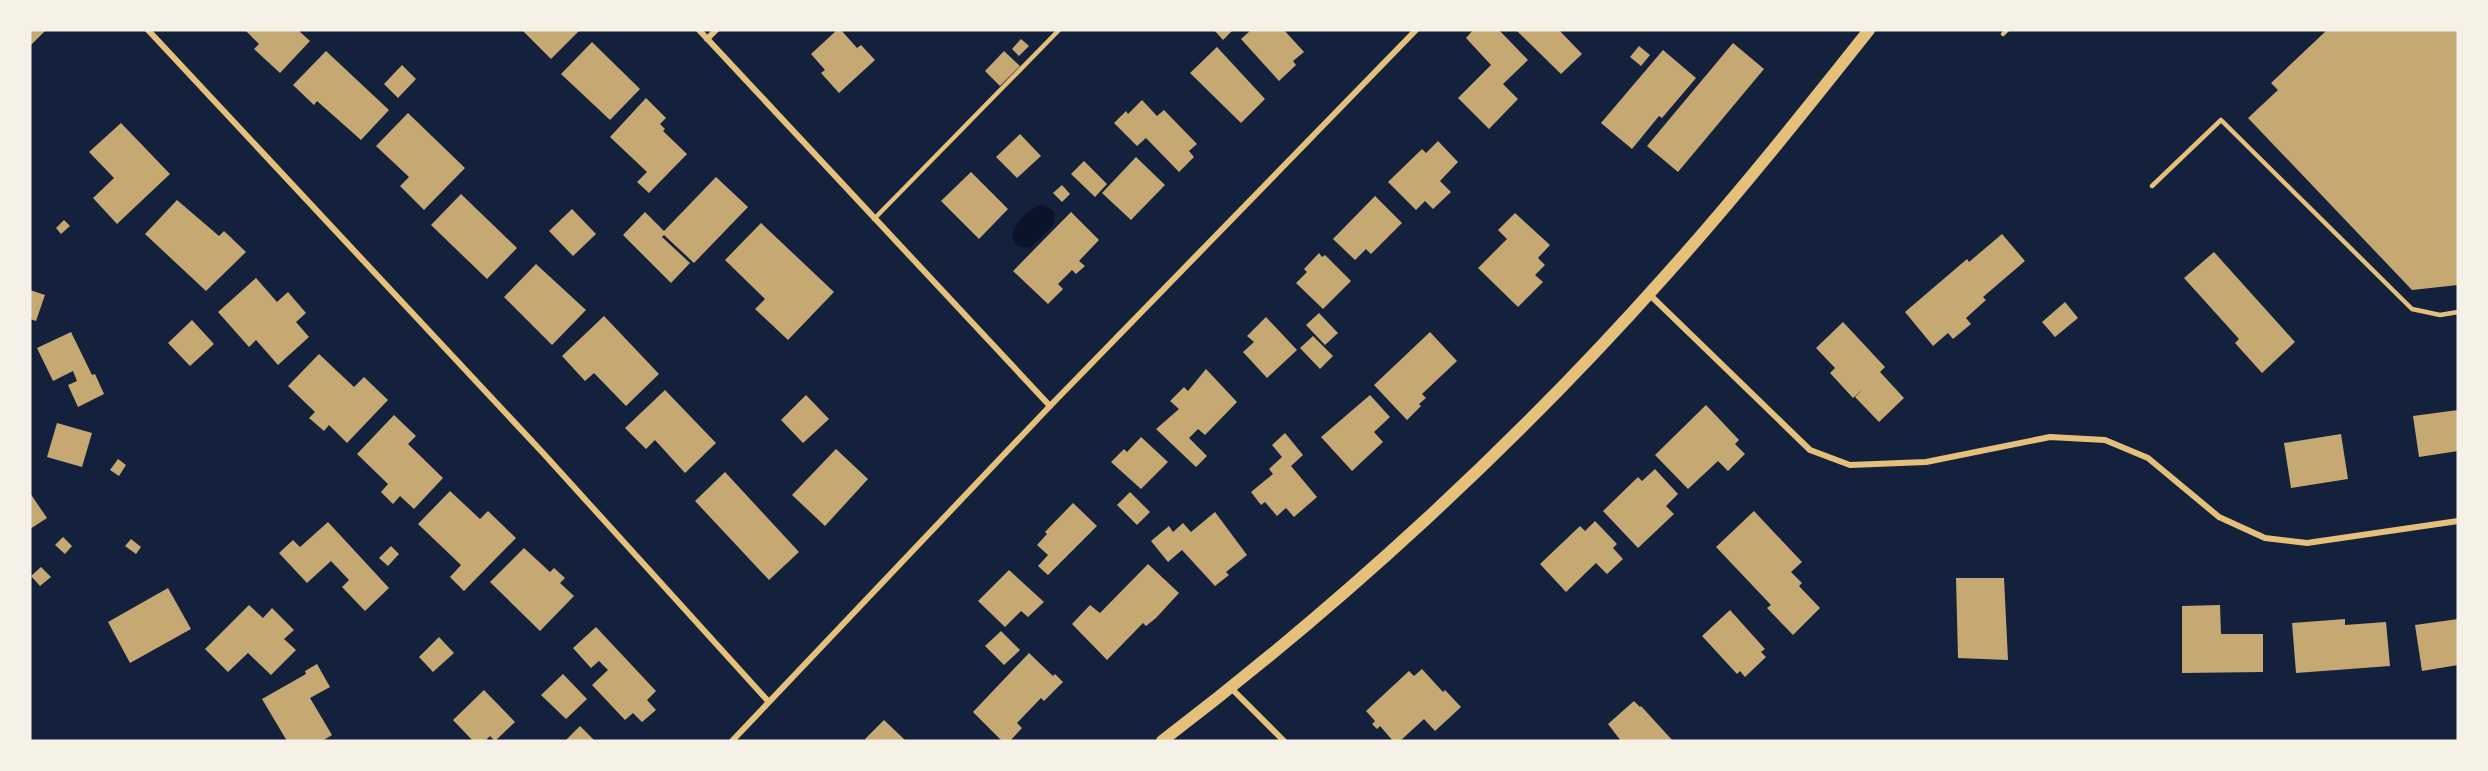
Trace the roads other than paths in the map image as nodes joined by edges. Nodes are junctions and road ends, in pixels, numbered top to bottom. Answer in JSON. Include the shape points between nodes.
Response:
{"nodes":[{"id":1,"x":148,"y":30,"type":"edge"},
{"id":2,"x":699,"y":30,"type":"edge"},
{"id":3,"x":716,"y":30,"type":"edge"},
{"id":4,"x":1059,"y":30,"type":"edge"},
{"id":5,"x":1416,"y":30,"type":"edge"},
{"id":6,"x":1869,"y":30,"type":"edge"},
{"id":7,"x":707,"y":39,"type":"junction"},
{"id":8,"x":2152,"y":186,"type":"dead end"},
{"id":9,"x":874,"y":219,"type":"junction"},
{"id":10,"x":1649,"y":294,"type":"junction"},
{"id":11,"x":2458,"y":312,"type":"edge"},
{"id":12,"x":1050,"y":406,"type":"junction"},
{"id":13,"x":2458,"y":521,"type":"edge"},
{"id":14,"x":1230,"y":687,"type":"junction"},
{"id":15,"x":768,"y":700,"type":"junction"},
{"id":16,"x":732,"y":741,"type":"edge"},
{"id":17,"x":1162,"y":741,"type":"edge"},
{"id":18,"x":1284,"y":741,"type":"edge"}],
"edges":[{"from":1,"to":15,"type":"street"},
{"from":2,"to":7,"type":"street"},
{"from":3,"to":7,"type":"street"},
{"from":4,"to":9,"type":"lane"},
{"from":5,"to":12,"type":"street"},
{"from":6,"to":10,"type":"main road","via":[[1747,183]]},
{"from":7,"to":9,"type":"street"},
{"from":8,"to":11,"type":"lane","via":[[2221,120],[2412,309],[2440,315]]},
{"from":9,"to":12,"type":"street"},
{"from":10,"to":13,"type":"street","via":[[1810,450],[1850,465],[1926,462],[2050,437],[2105,440],[2148,458],[2219,517],[2265,538],[2307,543]]},
{"from":10,"to":14,"type":"main road","via":[[1538,411],[1451,495]]},
{"from":12,"to":15,"type":"street"},
{"from":14,"to":17,"type":"main road"},
{"from":14,"to":18,"type":"street"},
{"from":15,"to":16,"type":"street"}]}
